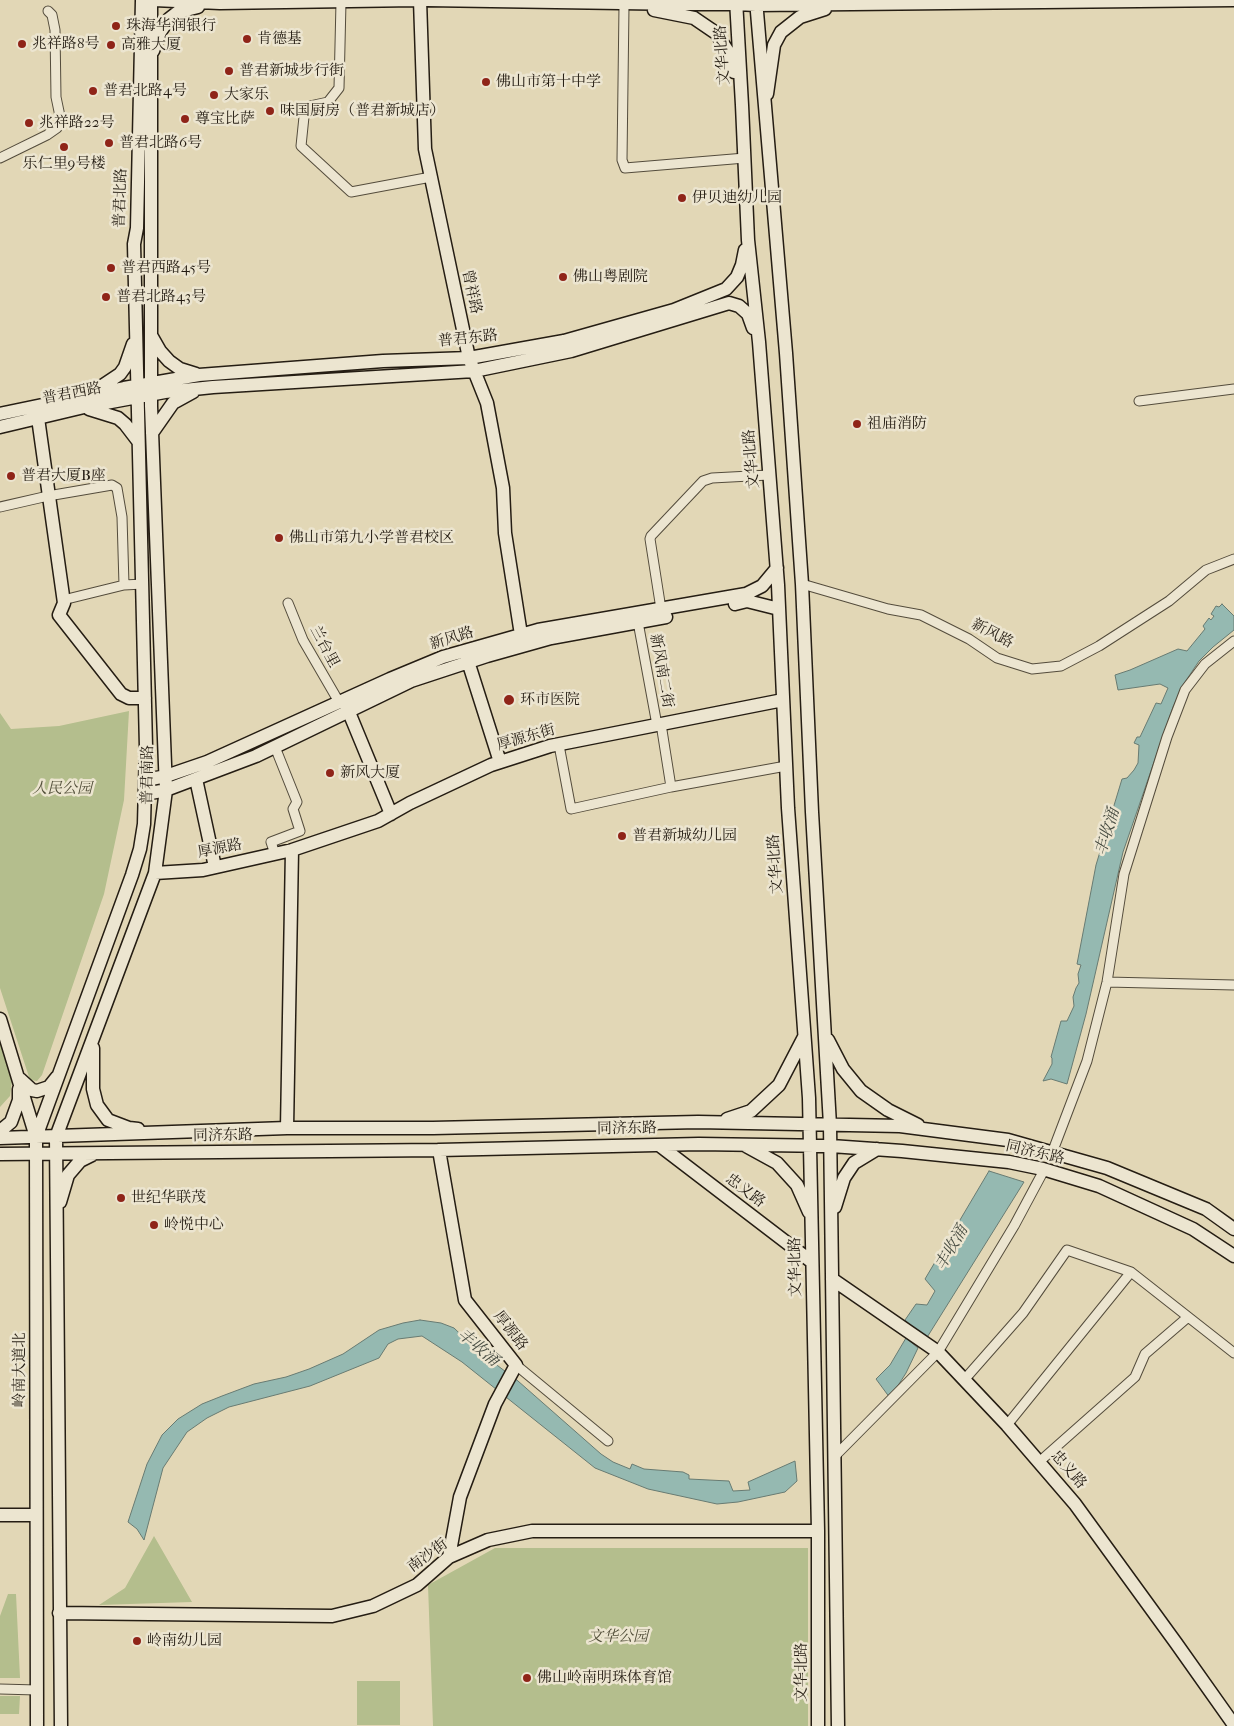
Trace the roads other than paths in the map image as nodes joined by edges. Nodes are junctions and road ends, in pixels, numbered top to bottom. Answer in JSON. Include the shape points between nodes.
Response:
{"nodes":[{"id":1,"x":142,"y":0,"type":"edge"},
{"id":2,"x":153,"y":0,"type":"edge"},
{"id":3,"x":415,"y":0,"type":"edge"},
{"id":4,"x":420,"y":0,"type":"edge"},
{"id":5,"x":427,"y":0,"type":"edge"},
{"id":6,"x":1234,"y":0,"type":"edge"},
{"id":7,"x":341,"y":2,"type":"junction"},
{"id":8,"x":736,"y":2,"type":"edge"},
{"id":9,"x":220,"y":3,"type":"junction"},
{"id":10,"x":756,"y":3,"type":"edge"},
{"id":11,"x":618,"y":5,"type":"junction"},
{"id":12,"x":838,"y":5,"type":"junction"},
{"id":13,"x":48,"y":11,"type":"dead end"},
{"id":14,"x":150,"y":68,"type":"junction"},
{"id":15,"x":742,"y":105,"type":"junction"},
{"id":16,"x":764,"y":109,"type":"junction"},
{"id":17,"x":0,"y":158,"type":"edge"},
{"id":18,"x":744,"y":158,"type":"junction"},
{"id":19,"x":431,"y":177,"type":"junction"},
{"id":20,"x":748,"y":240,"type":"junction"},
{"id":21,"x":726,"y":289,"type":"junction"},
{"id":22,"x":729,"y":303,"type":"junction"},
{"id":23,"x":136,"y":332,"type":"junction"},
{"id":24,"x":152,"y":336,"type":"junction"},
{"id":25,"x":759,"y":342,"type":"junction"},
{"id":26,"x":469,"y":358,"type":"junction"},
{"id":27,"x":474,"y":371,"type":"junction"},
{"id":28,"x":199,"y":374,"type":"junction"},
{"id":29,"x":151,"y":389,"type":"junction"},
{"id":30,"x":199,"y":389,"type":"junction"},
{"id":31,"x":1234,"y":389,"type":"edge"},
{"id":32,"x":137,"y":392,"type":"junction"},
{"id":33,"x":1139,"y":401,"type":"dead end"},
{"id":34,"x":84,"y":402,"type":"junction"},
{"id":35,"x":0,"y":414,"type":"edge"},
{"id":36,"x":38,"y":418,"type":"junction"},
{"id":37,"x":0,"y":427,"type":"edge"},
{"id":38,"x":152,"y":433,"type":"junction"},
{"id":39,"x":138,"y":441,"type":"junction"},
{"id":40,"x":769,"y":475,"type":"junction"},
{"id":41,"x":48,"y":496,"type":"junction"},
{"id":42,"x":0,"y":507,"type":"edge"},
{"id":43,"x":1234,"y":559,"type":"edge"},
{"id":44,"x":777,"y":568,"type":"junction"},
{"id":45,"x":143,"y":584,"type":"junction"},
{"id":46,"x":802,"y":584,"type":"junction"},
{"id":47,"x":124,"y":585,"type":"junction"},
{"id":48,"x":63,"y":600,"type":"junction"},
{"id":49,"x":288,"y":602,"type":"dead end"},
{"id":50,"x":661,"y":609,"type":"junction"},
{"id":51,"x":779,"y":609,"type":"junction"},
{"id":52,"x":638,"y":622,"type":"junction"},
{"id":53,"x":522,"y":641,"type":"junction"},
{"id":54,"x":1234,"y":641,"type":"edge"},
{"id":55,"x":467,"y":656,"type":"junction"},
{"id":56,"x":145,"y":698,"type":"junction"},
{"id":57,"x":783,"y":700,"type":"junction"},
{"id":58,"x":344,"y":704,"type":"junction"},
{"id":59,"x":659,"y":725,"type":"junction"},
{"id":60,"x":560,"y":745,"type":"junction"},
{"id":61,"x":275,"y":747,"type":"junction"},
{"id":62,"x":500,"y":762,"type":"junction"},
{"id":63,"x":786,"y":766,"type":"junction"},
{"id":64,"x":166,"y":776,"type":"junction"},
{"id":65,"x":196,"y":779,"type":"junction"},
{"id":66,"x":146,"y":780,"type":"junction"},
{"id":67,"x":671,"y":787,"type":"junction"},
{"id":68,"x":166,"y":790,"type":"junction"},
{"id":69,"x":146,"y":794,"type":"junction"},
{"id":70,"x":391,"y":814,"type":"junction"},
{"id":71,"x":292,"y":850,"type":"junction"},
{"id":72,"x":275,"y":854,"type":"junction"},
{"id":73,"x":215,"y":867,"type":"junction"},
{"id":74,"x":154,"y":873,"type":"junction"},
{"id":75,"x":1107,"y":982,"type":"junction"},
{"id":76,"x":1234,"y":985,"type":"edge"},
{"id":77,"x":0,"y":1019,"type":"edge"},
{"id":78,"x":825,"y":1035,"type":"junction"},
{"id":79,"x":94,"y":1036,"type":"junction"},
{"id":80,"x":804,"y":1037,"type":"junction"},
{"id":81,"x":60,"y":1074,"type":"junction"},
{"id":82,"x":18,"y":1076,"type":"junction"},
{"id":83,"x":714,"y":1122,"type":"junction"},
{"id":84,"x":809,"y":1124,"type":"junction"},
{"id":85,"x":830,"y":1125,"type":"junction"},
{"id":86,"x":287,"y":1128,"type":"junction"},
{"id":87,"x":930,"y":1130,"type":"junction"},
{"id":88,"x":0,"y":1131,"type":"edge"},
{"id":89,"x":163,"y":1132,"type":"junction"},
{"id":90,"x":56,"y":1136,"type":"junction"},
{"id":91,"x":36,"y":1137,"type":"junction"},
{"id":92,"x":0,"y":1138,"type":"edge"},
{"id":93,"x":744,"y":1144,"type":"junction"},
{"id":94,"x":659,"y":1145,"type":"junction"},
{"id":95,"x":810,"y":1146,"type":"junction"},
{"id":96,"x":831,"y":1146,"type":"junction"},
{"id":97,"x":877,"y":1149,"type":"junction"},
{"id":98,"x":439,"y":1150,"type":"junction"},
{"id":99,"x":1052,"y":1152,"type":"junction"},
{"id":100,"x":0,"y":1154,"type":"edge"},
{"id":101,"x":36,"y":1154,"type":"junction"},
{"id":102,"x":56,"y":1154,"type":"junction"},
{"id":103,"x":96,"y":1154,"type":"junction"},
{"id":104,"x":1044,"y":1170,"type":"junction"},
{"id":105,"x":57,"y":1214,"type":"junction"},
{"id":106,"x":832,"y":1218,"type":"junction"},
{"id":107,"x":812,"y":1219,"type":"junction"},
{"id":108,"x":1234,"y":1229,"type":"edge"},
{"id":109,"x":1234,"y":1256,"type":"edge"},
{"id":110,"x":812,"y":1262,"type":"junction"},
{"id":111,"x":1130,"y":1272,"type":"junction"},
{"id":112,"x":832,"y":1279,"type":"junction"},
{"id":113,"x":1188,"y":1317,"type":"junction"},
{"id":114,"x":935,"y":1350,"type":"junction"},
{"id":115,"x":1234,"y":1353,"type":"edge"},
{"id":116,"x":513,"y":1370,"type":"junction"},
{"id":117,"x":964,"y":1380,"type":"junction"},
{"id":118,"x":36,"y":1414,"type":"junction"},
{"id":119,"x":1007,"y":1425,"type":"junction"},
{"id":120,"x":608,"y":1441,"type":"dead end"},
{"id":121,"x":58,"y":1453,"type":"junction"},
{"id":122,"x":834,"y":1456,"type":"junction"},
{"id":123,"x":1039,"y":1462,"type":"junction"},
{"id":124,"x":0,"y":1515,"type":"edge"},
{"id":125,"x":36,"y":1515,"type":"junction"},
{"id":126,"x":818,"y":1531,"type":"junction"},
{"id":127,"x":449,"y":1557,"type":"junction"},
{"id":128,"x":59,"y":1613,"type":"junction"},
{"id":129,"x":0,"y":1689,"type":"edge"},
{"id":130,"x":37,"y":1690,"type":"junction"},
{"id":131,"x":1232,"y":1718,"type":"edge"},
{"id":132,"x":37,"y":1726,"type":"edge"},
{"id":133,"x":61,"y":1726,"type":"edge"},
{"id":134,"x":818,"y":1726,"type":"edge"},
{"id":135,"x":838,"y":1726,"type":"edge"}],
"edges":[{"from":1,"to":23,"type":"main road","name":"普君北路","via":[[134,244]]},
{"from":2,"to":9,"type":"main road"},
{"from":2,"to":14,"type":"main road","name":"普君北路"},
{"from":3,"to":7,"type":"main road"},
{"from":4,"to":19,"type":"main road","name":"曾祥路","via":[[426,149]]},
{"from":5,"to":11,"type":"main road"},
{"from":6,"to":12,"type":"main road"},
{"from":7,"to":9,"type":"main road"},
{"from":7,"to":19,"type":"street","via":[[339,88],[328,102],[305,107],[302,146],[351,192]]},
{"from":8,"to":10,"type":"main road"},
{"from":8,"to":11,"type":"main road"},
{"from":8,"to":15,"type":"main road","name":"文华北路"},
{"from":9,"to":14,"type":"main road","via":[[178,12],[169,19],[154,46]]},
{"from":10,"to":12,"type":"main road"},
{"from":10,"to":16,"type":"main road"},
{"from":11,"to":15,"type":"main road","via":[[694,18],[716,33],[730,53]]},
{"from":11,"to":18,"type":"street","via":[[622,160],[626,168]]},
{"from":12,"to":16,"type":"main road","via":[[800,16],[781,32],[774,45]]},
{"from":13,"to":17,"type":"street","via":[[55,30],[56,97],[61,121],[47,135]]},
{"from":14,"to":24,"type":"main road","name":"普君北路"},
{"from":15,"to":18,"type":"main road","name":"文华北路"},
{"from":16,"to":46,"type":"main road"},
{"from":18,"to":20,"type":"main road","name":"文华北路"},
{"from":19,"to":26,"type":"main road","name":"曾祥路"},
{"from":20,"to":21,"type":"main road","via":[[740,271]]},
{"from":20,"to":25,"type":"main road","name":"文华北路"},
{"from":21,"to":22,"type":"main road"},
{"from":21,"to":26,"type":"main road","name":"普君东路","via":[[674,310],[564,341]]},
{"from":22,"to":25,"type":"main road","via":[[748,314]]},
{"from":22,"to":27,"type":"main road","name":"普君东路","via":[[571,351]]},
{"from":23,"to":32,"type":"main road","name":"普君北路"},
{"from":23,"to":34,"type":"main road","via":[[125,368]]},
{"from":24,"to":28,"type":"main road","via":[[170,361],[180,369]]},
{"from":24,"to":29,"type":"main road","name":"普君北路"},
{"from":25,"to":40,"type":"main road","name":"文华北路"},
{"from":26,"to":27,"type":"main road","name":"曾祥路"},
{"from":26,"to":28,"type":"main road","name":"普君东路"},
{"from":27,"to":30,"type":"main road","name":"普君东路"},
{"from":27,"to":53,"type":"main road","name":"曾祥路","via":[[487,403],[503,488],[505,533]]},
{"from":28,"to":29,"type":"main road","name":"普君东路"},
{"from":29,"to":30,"type":"main road","name":"普君东路"},
{"from":29,"to":32,"type":"main road","name":"普君西路"},
{"from":29,"to":38,"type":"main road","name":"普君南路"},
{"from":30,"to":38,"type":"main road","via":[[172,403]]},
{"from":31,"to":33,"type":"street"},
{"from":32,"to":34,"type":"main road","name":"普君西路"},
{"from":32,"to":39,"type":"main road","name":"普君南路"},
{"from":34,"to":35,"type":"main road","name":"普君西路"},
{"from":34,"to":36,"type":"main road","name":"普君西路"},
{"from":34,"to":39,"type":"main road","via":[[118,418]]},
{"from":36,"to":37,"type":"main road","name":"普君西路"},
{"from":36,"to":41,"type":"main road"},
{"from":38,"to":64,"type":"main road","name":"普君南路"},
{"from":39,"to":45,"type":"main road","name":"普君南路"},
{"from":40,"to":44,"type":"main road","name":"文华北路"},
{"from":40,"to":50,"type":"street","via":[[703,480],[651,536]]},
{"from":41,"to":42,"type":"street"},
{"from":41,"to":47,"type":"street","via":[[112,485],[116,488],[122,517]]},
{"from":41,"to":48,"type":"main road"},
{"from":43,"to":46,"type":"street","name":"新风路","via":[[1206,570],[1169,602],[1099,646],[1061,666],[1032,669],[997,658],[969,639],[921,615],[888,610]]},
{"from":44,"to":50,"type":"main road","name":"新风路","via":[[762,586],[746,594]]},
{"from":44,"to":51,"type":"main road","name":"文华北路"},
{"from":45,"to":47,"type":"street"},
{"from":45,"to":56,"type":"main road","name":"普君南路"},
{"from":46,"to":78,"type":"main road"},
{"from":47,"to":48,"type":"street"},
{"from":48,"to":56,"type":"main road","via":[[59,615],[121,694],[129,698]]},
{"from":49,"to":58,"type":"street","name":"兰台里","via":[[303,640]]},
{"from":50,"to":53,"type":"main road","name":"新风路","via":[[538,630]]},
{"from":51,"to":52,"type":"main road","name":"新风路","via":[[747,601]]},
{"from":51,"to":57,"type":"main road","name":"文华北路"},
{"from":52,"to":53,"type":"main road","name":"新风路"},
{"from":52,"to":59,"type":"street","name":"新风南二街"},
{"from":53,"to":55,"type":"main road","name":"新风路"},
{"from":54,"to":75,"type":"street","via":[[1205,664],[1185,690],[1167,737],[1124,874]]},
{"from":55,"to":58,"type":"main road","name":"新风路"},
{"from":55,"to":62,"type":"main road"},
{"from":56,"to":66,"type":"main road","name":"普君南路"},
{"from":57,"to":59,"type":"main road","name":"厚源东街"},
{"from":57,"to":63,"type":"main road","name":"文华北路"},
{"from":58,"to":61,"type":"main road","name":"新风路"},
{"from":58,"to":64,"type":"main road","name":"新风路"},
{"from":58,"to":70,"type":"main road"},
{"from":59,"to":60,"type":"main road","name":"厚源东街"},
{"from":59,"to":67,"type":"street","name":"新风南二街"},
{"from":60,"to":62,"type":"main road","name":"厚源东街"},
{"from":60,"to":67,"type":"street","via":[[571,809]]},
{"from":61,"to":65,"type":"main road","name":"新风路"},
{"from":61,"to":72,"type":"street","via":[[297,802],[293,809],[300,831],[271,842]]},
{"from":62,"to":70,"type":"main road","name":"厚源东街"},
{"from":63,"to":67,"type":"street"},
{"from":63,"to":80,"type":"main road","name":"文华北路"},
{"from":64,"to":66,"type":"main road","name":"新风路"},
{"from":64,"to":68,"type":"main road","name":"普君南路"},
{"from":65,"to":68,"type":"main road","name":"新风路"},
{"from":65,"to":73,"type":"main road"},
{"from":66,"to":69,"type":"main road","name":"普君南路"},
{"from":68,"to":69,"type":"main road","name":"新风路"},
{"from":68,"to":74,"type":"main road","name":"普君南路"},
{"from":69,"to":81,"type":"main road","name":"普君南路","via":[[140,849]]},
{"from":70,"to":71,"type":"main road","name":"厚源东街"},
{"from":71,"to":72,"type":"main road","name":"厚源路"},
{"from":71,"to":86,"type":"main road"},
{"from":72,"to":73,"type":"main road","name":"厚源路"},
{"from":73,"to":74,"type":"main road","name":"厚源路"},
{"from":74,"to":79,"type":"main road","name":"普君南路"},
{"from":75,"to":76,"type":"street"},
{"from":75,"to":99,"type":"street","via":[[1087,1061]]},
{"from":77,"to":82,"type":"main road","name":"岭南大道北"},
{"from":78,"to":85,"type":"main road"},
{"from":78,"to":87,"type":"main road","via":[[843,1069],[861,1091],[888,1110]]},
{"from":79,"to":89,"type":"main road","via":[[93,1089],[97,1105],[108,1120],[129,1128]]},
{"from":79,"to":90,"type":"main road","name":"普君南路"},
{"from":80,"to":83,"type":"main road","via":[[778,1085],[751,1112]]},
{"from":80,"to":84,"type":"main road","name":"文华北路"},
{"from":81,"to":82,"type":"main road","via":[[49,1086],[37,1091],[26,1086]]},
{"from":81,"to":91,"type":"main road","name":"普君南路"},
{"from":82,"to":88,"type":"main road","via":[[19,1100],[11,1122]]},
{"from":82,"to":91,"type":"main road","name":"岭南大道北"},
{"from":83,"to":84,"type":"main road","name":"同济东路"},
{"from":83,"to":86,"type":"main road","name":"同济东路"},
{"from":84,"to":85,"type":"main road","name":"同济东路"},
{"from":84,"to":95,"type":"main road","name":"文华北路"},
{"from":85,"to":87,"type":"main road","name":"同济东路"},
{"from":85,"to":96,"type":"main road"},
{"from":86,"to":89,"type":"main road","name":"同济东路"},
{"from":87,"to":99,"type":"main road","name":"同济东路","via":[[1008,1140]]},
{"from":89,"to":90,"type":"main road","name":"同济东路"},
{"from":90,"to":91,"type":"main road","name":"同济东路"},
{"from":90,"to":102,"type":"main road"},
{"from":91,"to":92,"type":"main road","name":"同济东路"},
{"from":91,"to":101,"type":"main road","name":"岭南大道北"},
{"from":93,"to":94,"type":"main road","name":"同济东路"},
{"from":93,"to":95,"type":"main road","name":"同济东路"},
{"from":93,"to":107,"type":"main road","via":[[776,1163],[797,1184]]},
{"from":94,"to":98,"type":"main road","name":"同济东路"},
{"from":94,"to":110,"type":"main road","name":"忠义路"},
{"from":95,"to":96,"type":"main road","name":"同济东路"},
{"from":95,"to":107,"type":"main road","name":"文华北路"},
{"from":96,"to":97,"type":"main road","name":"同济东路"},
{"from":96,"to":106,"type":"main road"},
{"from":97,"to":104,"type":"main road","name":"同济东路","via":[[1008,1162]]},
{"from":97,"to":106,"type":"main road","via":[[854,1163],[844,1178]]},
{"from":98,"to":103,"type":"main road","name":"同济东路"},
{"from":98,"to":116,"type":"main road","name":"厚源路","via":[[465,1300]]},
{"from":99,"to":108,"type":"main road","name":"同济东路","via":[[1107,1168],[1206,1209]]},
{"from":100,"to":101,"type":"main road","name":"同济东路"},
{"from":101,"to":102,"type":"main road","name":"同济东路"},
{"from":101,"to":118,"type":"main road","name":"岭南大道北"},
{"from":102,"to":103,"type":"main road","name":"同济东路"},
{"from":102,"to":105,"type":"main road"},
{"from":103,"to":105,"type":"main road","via":[[80,1161],[68,1175]]},
{"from":104,"to":109,"type":"main road","name":"同济东路","via":[[1099,1186],[1193,1229]]},
{"from":104,"to":114,"type":"street","via":[[1014,1226]]},
{"from":105,"to":121,"type":"main road"},
{"from":106,"to":112,"type":"main road"},
{"from":107,"to":110,"type":"main road","name":"文华北路"},
{"from":110,"to":126,"type":"main road","name":"文华北路"},
{"from":111,"to":113,"type":"street"},
{"from":111,"to":117,"type":"street","via":[[1067,1250],[1023,1313]]},
{"from":111,"to":119,"type":"street"},
{"from":112,"to":114,"type":"main road","name":"忠义路"},
{"from":112,"to":122,"type":"main road"},
{"from":113,"to":115,"type":"street"},
{"from":113,"to":123,"type":"street","via":[[1145,1354],[1135,1377]]},
{"from":114,"to":117,"type":"main road","name":"忠义路"},
{"from":114,"to":122,"type":"street"},
{"from":116,"to":120,"type":"street"},
{"from":116,"to":127,"type":"main road","via":[[495,1404],[460,1497]]},
{"from":117,"to":119,"type":"main road","name":"忠义路"},
{"from":118,"to":121,"type":"main road","via":[[41,1403],[50,1402],[53,1439]]},
{"from":118,"to":125,"type":"main road","name":"岭南大道北"},
{"from":119,"to":123,"type":"main road","name":"忠义路"},
{"from":121,"to":128,"type":"main road"},
{"from":122,"to":135,"type":"main road"},
{"from":123,"to":131,"type":"main road","name":"忠义路","via":[[1075,1504]]},
{"from":124,"to":125,"type":"main road"},
{"from":125,"to":130,"type":"main road","name":"岭南大道北"},
{"from":126,"to":127,"type":"main road","name":"南沙街","via":[[532,1531],[488,1540]]},
{"from":126,"to":134,"type":"main road","name":"文华北路"},
{"from":127,"to":128,"type":"main road","name":"南沙街","via":[[416,1585],[373,1606],[332,1616]]},
{"from":128,"to":133,"type":"main road"},
{"from":129,"to":130,"type":"street"},
{"from":130,"to":132,"type":"main road","name":"岭南大道北"}]}
